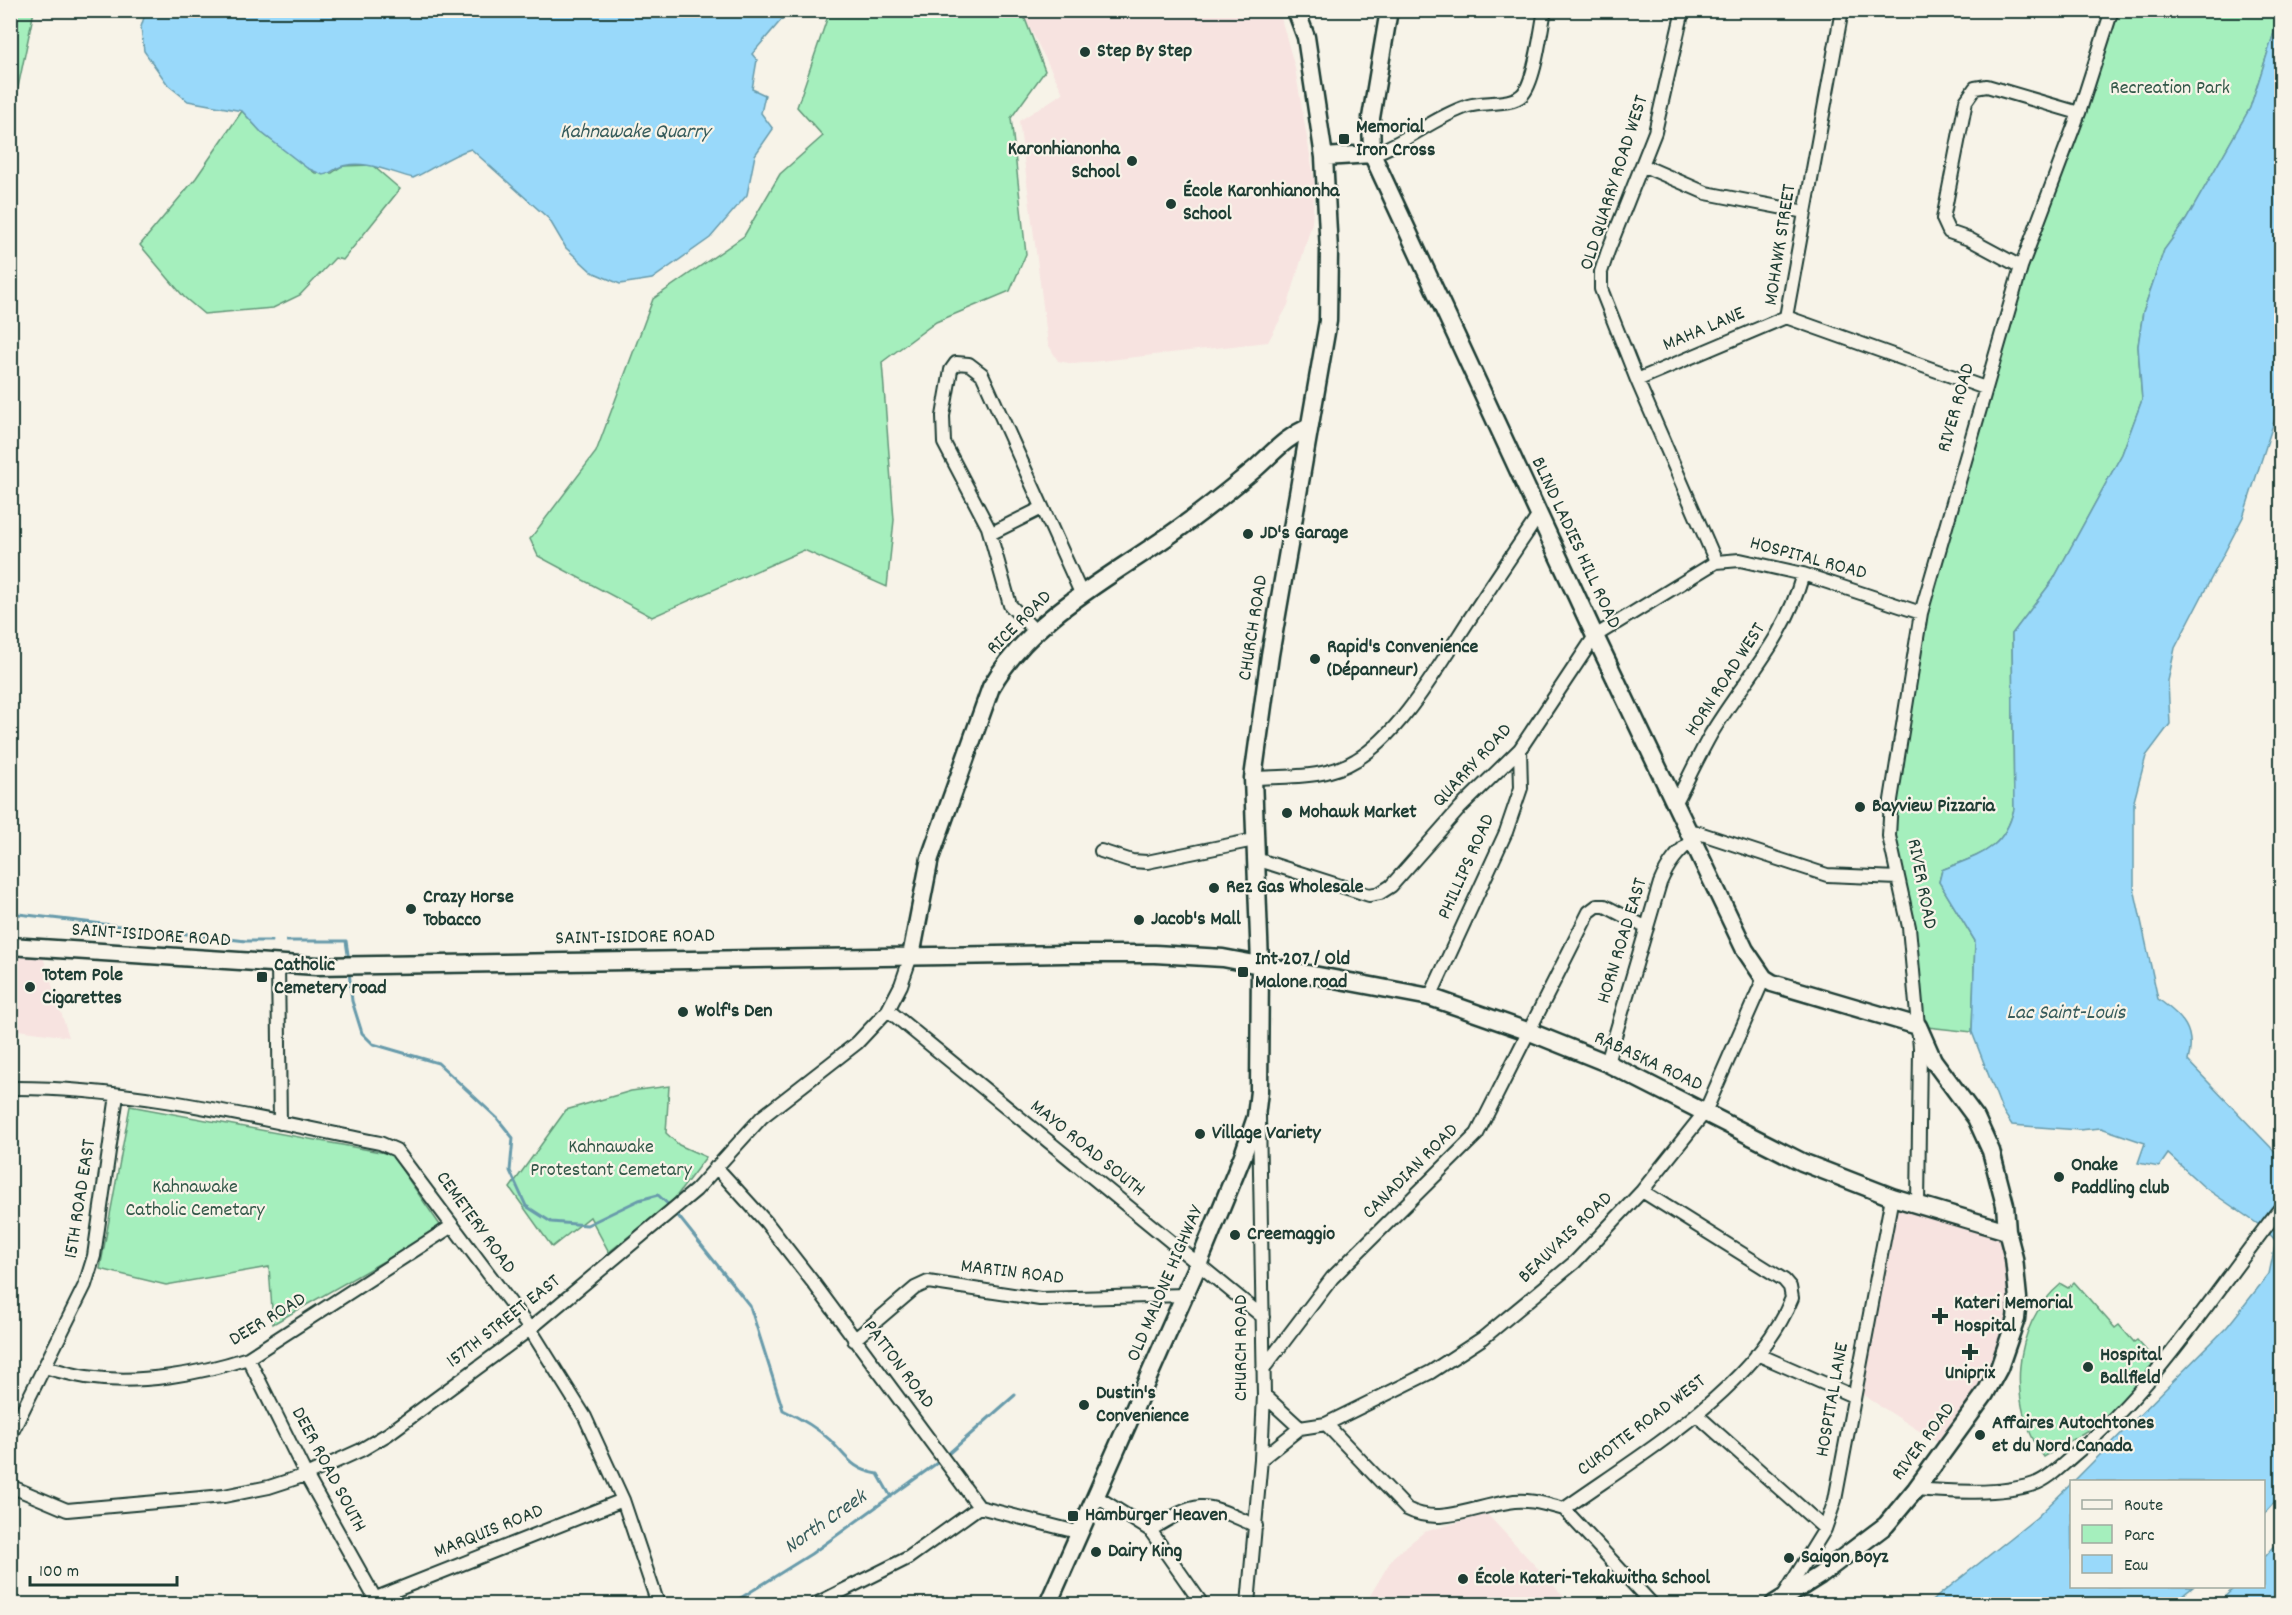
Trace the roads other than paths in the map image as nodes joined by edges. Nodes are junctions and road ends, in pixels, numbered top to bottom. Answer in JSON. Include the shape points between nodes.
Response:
{"nodes":[{"id":1,"x":1296,"y":10,"type":"edge"},
{"id":2,"x":1389,"y":10,"type":"edge"},
{"id":3,"x":1545,"y":10,"type":"edge"},
{"id":4,"x":1683,"y":10,"type":"edge"},
{"id":5,"x":1842,"y":10,"type":"edge"},
{"id":6,"x":2112,"y":10,"type":"edge"},
{"id":7,"x":2079,"y":113,"type":"junction"},
{"id":8,"x":1372,"y":154,"type":"junction"},
{"id":9,"x":1324,"y":157,"type":"junction"},
{"id":10,"x":1644,"y":166,"type":"junction"},
{"id":11,"x":1805,"y":212,"type":"junction"},
{"id":12,"x":2021,"y":267,"type":"junction"},
{"id":13,"x":1786,"y":316,"type":"junction"},
{"id":14,"x":1636,"y":380,"type":"junction"},
{"id":15,"x":1985,"y":388,"type":"junction"},
{"id":16,"x":1309,"y":427,"type":"junction"},
{"id":17,"x":1042,"y":508,"type":"junction"},
{"id":18,"x":1539,"y":515,"type":"junction"},
{"id":19,"x":990,"y":534,"type":"junction"},
{"id":20,"x":1716,"y":562,"type":"junction"},
{"id":21,"x":1803,"y":574,"type":"junction"},
{"id":22,"x":1081,"y":593,"type":"junction"},
{"id":23,"x":1921,"y":613,"type":"junction"},
{"id":24,"x":1036,"y":632,"type":"junction"},
{"id":25,"x":1595,"y":636,"type":"junction"},
{"id":26,"x":1520,"y":749,"type":"junction"},
{"id":27,"x":1253,"y":778,"type":"junction"},
{"id":28,"x":1675,"y":804,"type":"junction"},
{"id":29,"x":1690,"y":835,"type":"junction"},
{"id":30,"x":1254,"y":840,"type":"junction"},
{"id":31,"x":1101,"y":850,"type":"dead end"},
{"id":32,"x":1256,"y":859,"type":"junction"},
{"id":33,"x":1898,"y":878,"type":"junction"},
{"id":34,"x":1647,"y":928,"type":"junction"},
{"id":35,"x":10,"y":946,"type":"edge"},
{"id":36,"x":911,"y":956,"type":"junction"},
{"id":37,"x":279,"y":964,"type":"junction"},
{"id":38,"x":1260,"y":964,"type":"junction"},
{"id":39,"x":1764,"y":978,"type":"junction"},
{"id":40,"x":1430,"y":997,"type":"junction"},
{"id":41,"x":888,"y":1010,"type":"junction"},
{"id":42,"x":1918,"y":1026,"type":"junction"},
{"id":43,"x":1530,"y":1032,"type":"junction"},
{"id":44,"x":1607,"y":1063,"type":"junction"},
{"id":45,"x":10,"y":1088,"type":"edge"},
{"id":46,"x":1259,"y":1091,"type":"junction"},
{"id":47,"x":117,"y":1095,"type":"junction"},
{"id":48,"x":1705,"y":1113,"type":"junction"},
{"id":49,"x":280,"y":1123,"type":"junction"},
{"id":50,"x":717,"y":1167,"type":"junction"},
{"id":51,"x":1642,"y":1191,"type":"junction"},
{"id":52,"x":1892,"y":1197,"type":"junction"},
{"id":53,"x":1918,"y":1205,"type":"junction"},
{"id":54,"x":2282,"y":1206,"type":"edge"},
{"id":55,"x":452,"y":1226,"type":"junction"},
{"id":56,"x":2007,"y":1231,"type":"junction"},
{"id":57,"x":1198,"y":1265,"type":"junction"},
{"id":58,"x":1185,"y":1295,"type":"junction"},
{"id":59,"x":1263,"y":1317,"type":"junction"},
{"id":60,"x":530,"y":1329,"type":"junction"},
{"id":61,"x":854,"y":1340,"type":"junction"},
{"id":62,"x":1757,"y":1354,"type":"junction"},
{"id":63,"x":249,"y":1358,"type":"junction"},
{"id":64,"x":45,"y":1367,"type":"junction"},
{"id":65,"x":1263,"y":1369,"type":"junction"},
{"id":66,"x":1264,"y":1395,"type":"junction"},
{"id":67,"x":1853,"y":1396,"type":"junction"},
{"id":68,"x":1697,"y":1415,"type":"junction"},
{"id":69,"x":1326,"y":1424,"type":"junction"},
{"id":70,"x":1300,"y":1428,"type":"junction"},
{"id":71,"x":10,"y":1436,"type":"edge"},
{"id":72,"x":1261,"y":1459,"type":"junction"},
{"id":73,"x":306,"y":1475,"type":"junction"},
{"id":74,"x":10,"y":1486,"type":"edge"},
{"id":75,"x":1916,"y":1489,"type":"junction"},
{"id":76,"x":1097,"y":1497,"type":"junction"},
{"id":77,"x":623,"y":1500,"type":"junction"},
{"id":78,"x":979,"y":1507,"type":"junction"},
{"id":79,"x":1564,"y":1509,"type":"junction"},
{"id":80,"x":1256,"y":1526,"type":"junction"},
{"id":81,"x":1825,"y":1529,"type":"junction"},
{"id":82,"x":1150,"y":1530,"type":"junction"},
{"id":83,"x":1081,"y":1533,"type":"junction"},
{"id":84,"x":373,"y":1602,"type":"edge"},
{"id":85,"x":1778,"y":1602,"type":"edge"},
{"id":86,"x":658,"y":1605,"type":"edge"},
{"id":87,"x":816,"y":1605,"type":"edge"},
{"id":88,"x":1048,"y":1605,"type":"edge"},
{"id":89,"x":1202,"y":1605,"type":"edge"},
{"id":90,"x":1248,"y":1605,"type":"edge"},
{"id":91,"x":1652,"y":1605,"type":"edge"}],
"edges":[{"from":1,"to":9,"type":"street","via":[[1308,48]]},
{"from":2,"to":8,"type":"street","via":[[1371,118]]},
{"from":3,"to":8,"type":"street","via":[[1529,82],[1521,95],[1460,109]]},
{"from":4,"to":10,"type":"street","name":"OLD QUARRY ROAD WEST","via":[[1665,95]]},
{"from":5,"to":11,"type":"street","name":"MOHAWK STREET"},
{"from":6,"to":7,"type":"street","name":"RIVER ROAD"},
{"from":7,"to":12,"type":"street","name":"RIVER ROAD"},
{"from":7,"to":12,"type":"street","via":[[1987,86],[1975,88],[1966,101],[1943,219],[1949,232]]},
{"from":8,"to":9,"type":"street"},
{"from":8,"to":18,"type":"street","name":"BLIND LADIES HILL ROAD"},
{"from":9,"to":16,"type":"street","name":"CHURCH ROAD","via":[[1328,321]]},
{"from":10,"to":11,"type":"street","via":[[1706,194]]},
{"from":10,"to":14,"type":"street","name":"OLD QUARRY ROAD WEST","via":[[1601,272],[1605,305]]},
{"from":11,"to":13,"type":"street","name":"MOHAWK STREET"},
{"from":12,"to":15,"type":"street","name":"RIVER ROAD"},
{"from":13,"to":14,"type":"street","name":"MAHA LANE"},
{"from":13,"to":15,"type":"street","name":"MOHAWK STREET"},
{"from":14,"to":20,"type":"street","name":"OLD QUARRY ROAD WEST"},
{"from":15,"to":23,"type":"street","name":"RIVER ROAD"},
{"from":16,"to":22,"type":"street","name":"RICE ROAD","via":[[1287,438],[1180,528]]},
{"from":16,"to":27,"type":"street","name":"CHURCH ROAD"},
{"from":17,"to":19,"type":"street"},
{"from":17,"to":19,"type":"street","via":[[982,374],[969,363],[956,363],[951,370],[943,416],[944,442]]},
{"from":17,"to":22,"type":"street"},
{"from":18,"to":25,"type":"street","name":"BLIND LADIES HILL ROAD"},
{"from":18,"to":27,"type":"street","via":[[1434,676],[1384,736],[1357,760],[1335,770]]},
{"from":19,"to":24,"type":"street","via":[[1010,605]]},
{"from":20,"to":21,"type":"street","name":"HOSPITAL ROAD","via":[[1740,560]]},
{"from":20,"to":25,"type":"street"},
{"from":21,"to":23,"type":"street","name":"HOSPITAL ROAD"},
{"from":21,"to":28,"type":"street","name":"HORN ROAD WEST","via":[[1794,606],[1775,641],[1711,734]]},
{"from":22,"to":24,"type":"street","name":"RICE ROAD"},
{"from":23,"to":33,"type":"street","name":"RIVER ROAD","via":[[1891,800],[1889,836]]},
{"from":24,"to":36,"type":"street","name":"RICE ROAD","via":[[991,687],[930,858]]},
{"from":25,"to":26,"type":"street","name":"QUARRY ROAD"},
{"from":25,"to":28,"type":"street","name":"BLIND LADIES HILL ROAD"},
{"from":26,"to":32,"type":"street","name":"QUARRY ROAD","via":[[1460,808],[1391,886],[1380,893],[1354,891]]},
{"from":26,"to":40,"type":"street","name":"PHILLIPS ROAD","via":[[1521,788],[1506,832]]},
{"from":27,"to":30,"type":"street","name":"CHURCH ROAD"},
{"from":28,"to":29,"type":"street","name":"BLIND LADIES HILL ROAD"},
{"from":29,"to":33,"type":"street","via":[[1827,875]]},
{"from":29,"to":34,"type":"street","name":"HORN ROAD EAST","via":[[1666,868]]},
{"from":29,"to":39,"type":"street","name":"BLIND LADIES HILL ROAD","via":[[1745,950]]},
{"from":30,"to":31,"type":"street","via":[[1147,862]]},
{"from":30,"to":32,"type":"street","name":"CHURCH ROAD"},
{"from":32,"to":38,"type":"street","name":"CHURCH ROAD"},
{"from":33,"to":42,"type":"street","name":"RIVER ROAD","via":[[1909,927]]},
{"from":34,"to":43,"type":"street","name":"CANADIAN ROAD","via":[[1605,906],[1589,912]]},
{"from":34,"to":44,"type":"street","name":"HORN ROAD EAST"},
{"from":35,"to":37,"type":"street","name":"SAINT-ISIDORE ROAD"},
{"from":36,"to":37,"type":"street","name":"SAINT-ISIDORE ROAD"},
{"from":36,"to":38,"type":"street","name":"SAINT-ISIDORE ROAD","via":[[1155,954]]},
{"from":36,"to":41,"type":"street","name":"157TH STREET EAST"},
{"from":37,"to":49,"type":"street"},
{"from":38,"to":40,"type":"street","name":"RABASKA ROAD"},
{"from":38,"to":46,"type":"street","name":"OLD MALONE HIGHWAY"},
{"from":39,"to":42,"type":"street"},
{"from":39,"to":48,"type":"street","name":"BEAUVAIS ROAD"},
{"from":40,"to":43,"type":"street","name":"RABASKA ROAD"},
{"from":41,"to":50,"type":"street","name":"157TH STREET EAST","via":[[857,1043],[762,1117]]},
{"from":41,"to":57,"type":"street","name":"MAYO ROAD SOUTH"},
{"from":42,"to":53,"type":"street"},
{"from":42,"to":56,"type":"street","name":"RIVER ROAD","via":[[1933,1060],[1982,1127],[2005,1205]]},
{"from":43,"to":44,"type":"street","name":"RABASKA ROAD"},
{"from":43,"to":65,"type":"street","name":"CANADIAN ROAD","via":[[1477,1134],[1332,1278]]},
{"from":44,"to":48,"type":"street","name":"RABASKA ROAD"},
{"from":45,"to":47,"type":"street","name":"CEMETERY ROAD"},
{"from":46,"to":57,"type":"street","name":"OLD MALONE HIGHWAY","via":[[1256,1117],[1243,1155]]},
{"from":46,"to":59,"type":"street","name":"CHURCH ROAD"},
{"from":47,"to":49,"type":"street","name":"CEMETERY ROAD"},
{"from":47,"to":64,"type":"street","name":"15TH ROAD EAST","via":[[94,1256],[85,1285]]},
{"from":48,"to":51,"type":"street","name":"BEAUVAIS ROAD"},
{"from":48,"to":52,"type":"street","name":"RABASKA ROAD","via":[[1777,1150]]},
{"from":49,"to":55,"type":"street","name":"CEMETERY ROAD","via":[[380,1143],[396,1150]]},
{"from":50,"to":60,"type":"street","name":"157TH STREET EAST","via":[[674,1210]]},
{"from":50,"to":61,"type":"street","name":"PATTON ROAD","via":[[766,1222]]},
{"from":51,"to":62,"type":"street","name":"CUROTTE ROAD WEST","via":[[1790,1287],[1789,1306]]},
{"from":51,"to":69,"type":"street","name":"BEAUVAIS ROAD","via":[[1575,1262],[1483,1338],[1431,1372]]},
{"from":52,"to":53,"type":"street","name":"RABASKA ROAD"},
{"from":52,"to":67,"type":"street","name":"HOSPITAL LANE"},
{"from":53,"to":56,"type":"street","name":"RABASKA ROAD"},
{"from":54,"to":75,"type":"street","via":[[2168,1359],[2102,1432],[2058,1468],[2034,1484],[1959,1492]]},
{"from":55,"to":60,"type":"street","name":"CEMETERY ROAD"},
{"from":55,"to":63,"type":"street","name":"DEER ROAD"},
{"from":56,"to":75,"type":"street","name":"RIVER ROAD","via":[[2018,1298],[2009,1344],[1985,1394]]},
{"from":57,"to":58,"type":"street","name":"OLD MALONE HIGHWAY"},
{"from":57,"to":59,"type":"street","name":"MAYO ROAD SOUTH"},
{"from":58,"to":61,"type":"street","name":"MARTIN ROAD","via":[[1040,1299],[928,1282],[915,1288]]},
{"from":58,"to":76,"type":"street","name":"OLD MALONE HIGHWAY"},
{"from":59,"to":65,"type":"street","name":"CHURCH ROAD"},
{"from":60,"to":73,"type":"street","name":"157TH STREET EAST","via":[[387,1434]]},
{"from":60,"to":77,"type":"street","name":"CEMETERY ROAD","via":[[585,1418]]},
{"from":61,"to":78,"type":"street","name":"PATTON ROAD"},
{"from":62,"to":67,"type":"street"},
{"from":62,"to":68,"type":"street","name":"CUROTTE ROAD WEST"},
{"from":63,"to":64,"type":"street","name":"DEER ROAD","via":[[212,1370],[121,1379],[85,1377]]},
{"from":63,"to":73,"type":"street","name":"DEER ROAD SOUTH"},
{"from":64,"to":71,"type":"street","name":"15TH ROAD EAST"},
{"from":65,"to":66,"type":"street","name":"CHURCH ROAD"},
{"from":66,"to":70,"type":"street"},
{"from":66,"to":72,"type":"street","name":"CHURCH ROAD"},
{"from":67,"to":81,"type":"street","name":"HOSPITAL LANE","via":[[1835,1500]]},
{"from":68,"to":79,"type":"street","name":"CUROTTE ROAD WEST"},
{"from":68,"to":81,"type":"street"},
{"from":69,"to":70,"type":"street","name":"BEAUVAIS ROAD"},
{"from":69,"to":79,"type":"street","via":[[1407,1509],[1420,1516],[1437,1518],[1509,1501],[1539,1502]]},
{"from":70,"to":72,"type":"street","name":"BEAUVAIS ROAD"},
{"from":72,"to":80,"type":"street","name":"CHURCH ROAD"},
{"from":73,"to":74,"type":"street","name":"157TH STREET EAST","via":[[224,1496],[75,1510],[59,1508]]},
{"from":73,"to":84,"type":"street","name":"DEER ROAD SOUTH"},
{"from":75,"to":85,"type":"street","name":"RIVER ROAD","via":[[1886,1525]]},
{"from":76,"to":82,"type":"street"},
{"from":76,"to":83,"type":"street","name":"OLD MALONE HIGHWAY"},
{"from":77,"to":84,"type":"street","name":"MARQUIS ROAD"},
{"from":77,"to":86,"type":"street","name":"CEMETERY ROAD"},
{"from":78,"to":83,"type":"street"},
{"from":78,"to":87,"type":"street","via":[[908,1558]]},
{"from":79,"to":91,"type":"street"},
{"from":80,"to":82,"type":"street","via":[[1204,1506],[1187,1508]]},
{"from":80,"to":90,"type":"street","name":"CHURCH ROAD"},
{"from":81,"to":85,"type":"street","name":"HOSPITAL LANE"},
{"from":82,"to":89,"type":"street"},
{"from":83,"to":88,"type":"street","name":"OLD MALONE HIGHWAY"}]}
